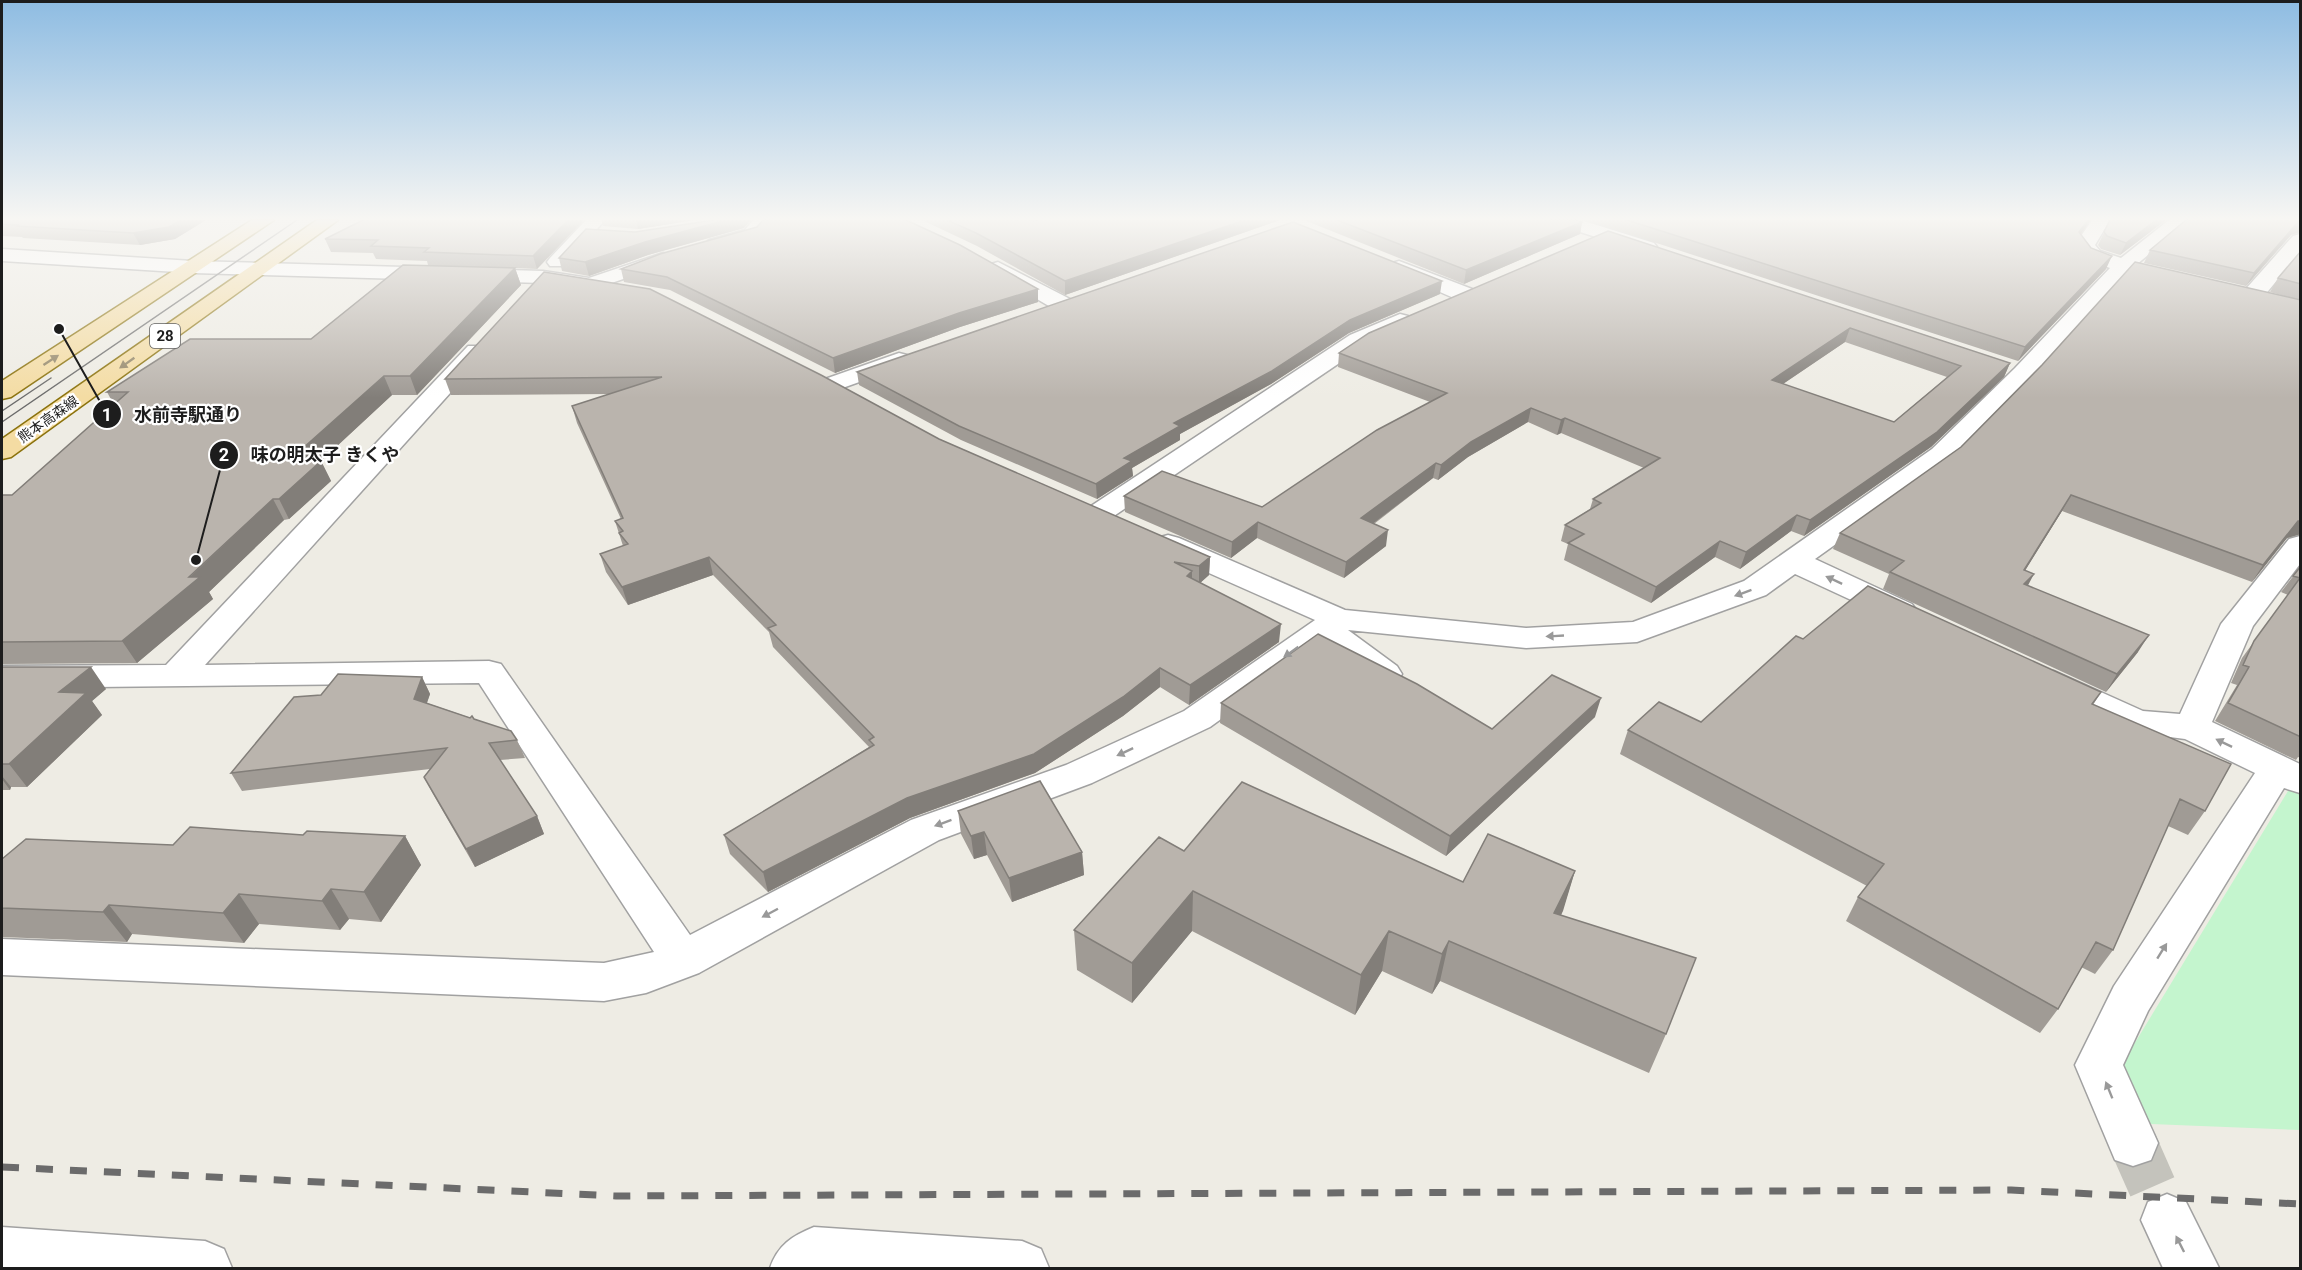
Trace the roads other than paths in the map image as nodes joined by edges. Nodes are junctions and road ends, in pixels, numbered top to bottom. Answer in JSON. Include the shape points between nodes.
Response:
{"nodes":[{"id":1,"x":174,"y":279,"type":"edge"},
{"id":2,"x":245,"y":279,"type":"edge"},
{"id":3,"x":541,"y":279,"type":"edge"},
{"id":4,"x":559,"y":279,"type":"edge"},
{"id":5,"x":626,"y":279,"type":"edge"},
{"id":6,"x":1018,"y":279,"type":"edge"},
{"id":7,"x":1428,"y":279,"type":"edge"},
{"id":8,"x":2120,"y":279,"type":"edge"},
{"id":9,"x":2275,"y":279,"type":"edge"},
{"id":10,"x":1486,"y":284,"type":"edge"},
{"id":11,"x":2231,"y":291,"type":"edge"},
{"id":12,"x":1464,"y":294,"type":"junction"},
{"id":13,"x":1084,"y":297,"type":"edge"},
{"id":14,"x":519,"y":303,"type":"edge"},
{"id":15,"x":1062,"y":304,"type":"junction"},
{"id":16,"x":1033,"y":313,"type":"edge"},
{"id":17,"x":495,"y":329,"type":"edge"},
{"id":18,"x":917,"y":353,"type":"edge"},
{"id":19,"x":2,"y":392,"type":"edge"},
{"id":20,"x":863,"y":400,"type":"edge"},
{"id":21,"x":2,"y":451,"type":"edge"},
{"id":22,"x":2301,"y":545,"type":"edge"},
{"id":23,"x":1791,"y":560,"type":"junction"},
{"id":24,"x":1332,"y":623,"type":"junction"},
{"id":25,"x":1929,"y":624,"type":"edge"},
{"id":26,"x":2024,"y":668,"type":"edge"},
{"id":27,"x":1384,"y":674,"type":"edge"},
{"id":28,"x":175,"y":676,"type":"junction"},
{"id":29,"x":2,"y":677,"type":"edge"},
{"id":30,"x":2192,"y":727,"type":"junction"},
{"id":31,"x":2289,"y":775,"type":"edge"},
{"id":32,"x":2,"y":957,"type":"edge"},
{"id":33,"x":683,"y":960,"type":"junction"},
{"id":34,"x":2133,"y":1143,"type":"tunnel mouth"},
{"id":35,"x":2167,"y":1220,"type":"tunnel mouth"},
{"id":36,"x":2,"y":1254,"type":"edge"},
{"id":37,"x":205,"y":1269,"type":"edge"},
{"id":38,"x":797,"y":1269,"type":"edge"},
{"id":39,"x":1022,"y":1269,"type":"edge"},
{"id":40,"x":2192,"y":1269,"type":"edge"}],
"edges":[{"from":19,"to":1,"type":"main road","number":"28","one_way":true},
{"from":2,"to":21,"type":"main road","name":"熊本高森線","number":"28","one_way":true},
{"from":3,"to":14,"type":"street"},
{"from":4,"to":5,"type":"street","via":[[591,284]]},
{"from":6,"to":15,"type":"street"},
{"from":7,"to":12,"type":"street"},
{"from":8,"to":23,"type":"street","via":[[2012,369],[1942,455]]},
{"from":9,"to":11,"type":"street","via":[[2262,298]]},
{"from":10,"to":12,"type":"street"},
{"from":12,"to":24,"type":"street","via":[[1358,340],[1087,509]]},
{"from":13,"to":15,"type":"street"},
{"from":15,"to":16,"type":"street"},
{"from":17,"to":28,"type":"street"},
{"from":18,"to":20,"type":"street","via":[[823,379]]},
{"from":22,"to":30,"type":"street","via":[[2237,624]]},
{"from":23,"to":24,"type":"street","one_way":true,"via":[[1755,588],[1637,632],[1526,638]]},
{"from":25,"to":23,"type":"street","one_way":true},
{"from":24,"to":27,"type":"street"},
{"from":24,"to":33,"type":"street","one_way":true,"via":[[1197,719],[1079,774],[925,830]]},
{"from":26,"to":30,"type":"street","via":[[2137,722]]},
{"from":28,"to":29,"type":"street"},
{"from":28,"to":33,"type":"street","via":[[489,672]]},
{"from":31,"to":30,"type":"street","one_way":true},
{"from":34,"to":31,"type":"street","one_way":true,"via":[[2099,1065],[2130,1000]]},
{"from":32,"to":33,"type":"street","via":[[604,982],[646,975]]},
{"from":40,"to":35,"type":"street","one_way":true},
{"from":36,"to":37,"type":"street"},
{"from":38,"to":39,"type":"street","via":[[814,1254]]}]}
